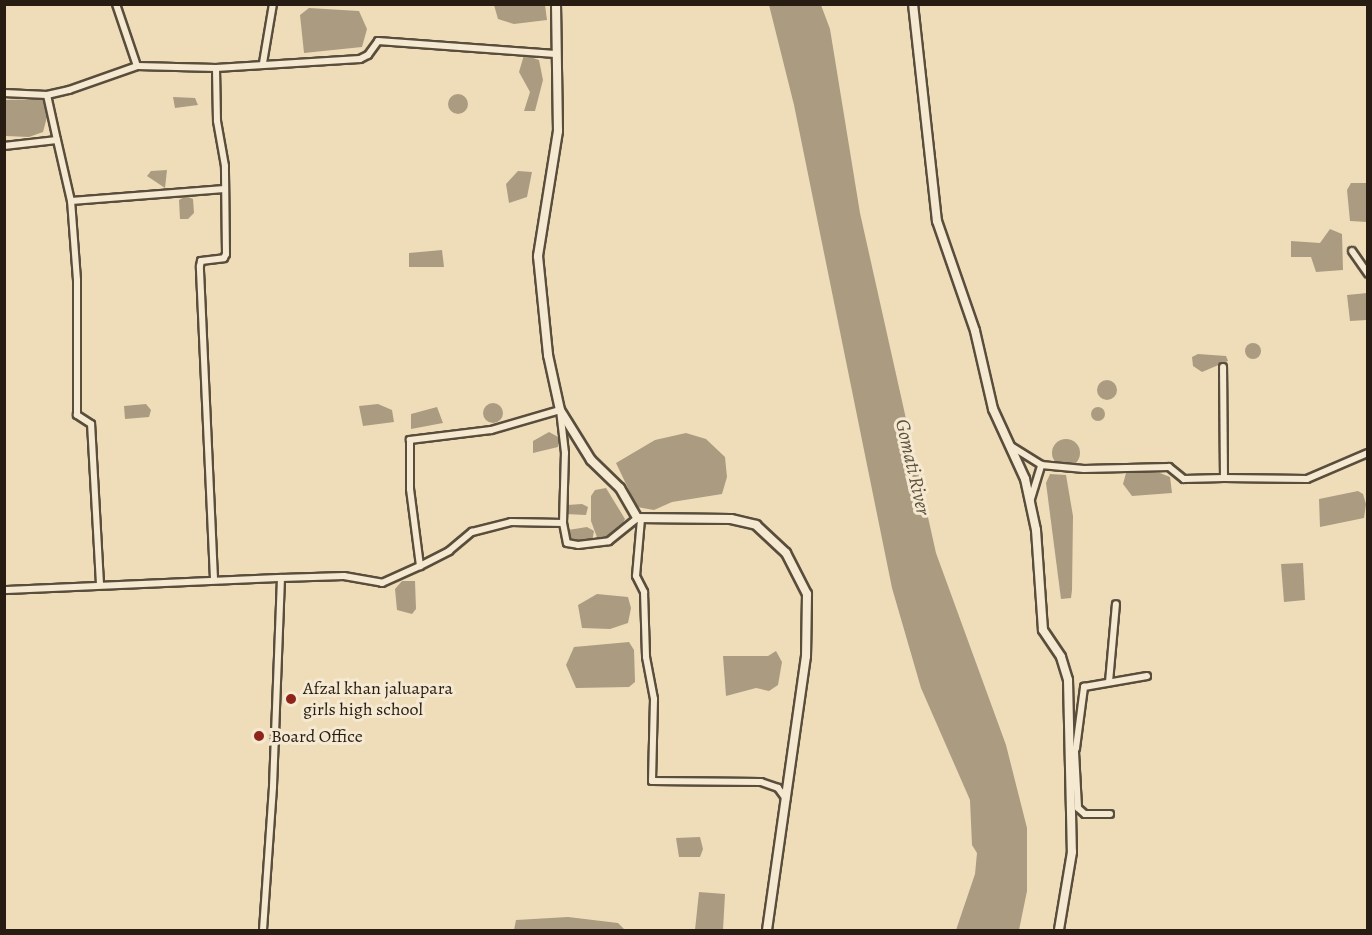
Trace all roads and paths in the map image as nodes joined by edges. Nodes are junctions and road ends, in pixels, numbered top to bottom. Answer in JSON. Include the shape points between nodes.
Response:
{"nodes":[{"id":1,"x":116,"y":4,"type":"edge"},
{"id":2,"x":273,"y":4,"type":"edge"},
{"id":3,"x":556,"y":4,"type":"edge"},
{"id":4,"x":913,"y":4,"type":"edge"},
{"id":5,"x":556,"y":54,"type":"junction"},
{"id":6,"x":263,"y":63,"type":"junction"},
{"id":7,"x":136,"y":66,"type":"junction"},
{"id":8,"x":216,"y":68,"type":"junction"},
{"id":9,"x":4,"y":93,"type":"edge"},
{"id":10,"x":47,"y":94,"type":"junction"},
{"id":11,"x":57,"y":140,"type":"junction"},
{"id":12,"x":4,"y":146,"type":"edge"},
{"id":13,"x":225,"y":189,"type":"junction"},
{"id":14,"x":71,"y":201,"type":"junction"},
{"id":15,"x":1352,"y":251,"type":"dead end"},
{"id":16,"x":1368,"y":273,"type":"edge"},
{"id":17,"x":1223,"y":367,"type":"dead end"},
{"id":18,"x":560,"y":410,"type":"junction"},
{"id":19,"x":1009,"y":446,"type":"junction"},
{"id":20,"x":1368,"y":453,"type":"edge"},
{"id":21,"x":1041,"y":465,"type":"junction"},
{"id":22,"x":1224,"y":478,"type":"junction"},
{"id":23,"x":1030,"y":503,"type":"junction"},
{"id":24,"x":639,"y":519,"type":"junction"},
{"id":25,"x":563,"y":523,"type":"junction"},
{"id":26,"x":420,"y":566,"type":"junction"},
{"id":27,"x":281,"y":578,"type":"junction"},
{"id":28,"x":214,"y":579,"type":"junction"},
{"id":29,"x":100,"y":584,"type":"junction"},
{"id":30,"x":4,"y":590,"type":"edge"},
{"id":31,"x":1116,"y":604,"type":"dead end"},
{"id":32,"x":1147,"y":676,"type":"dead end"},
{"id":33,"x":1109,"y":682,"type":"junction"},
{"id":34,"x":1073,"y":755,"type":"junction"},
{"id":35,"x":786,"y":799,"type":"junction"},
{"id":36,"x":1110,"y":814,"type":"dead end"},
{"id":37,"x":263,"y":930,"type":"edge"},
{"id":38,"x":767,"y":930,"type":"edge"},
{"id":39,"x":1059,"y":930,"type":"edge"}],
"edges":[{"from":1,"to":7,"type":"street"},
{"from":2,"to":6,"type":"street"},
{"from":3,"to":5,"type":"main road"},
{"from":4,"to":19,"type":"main road","via":[[937,221],[975,332],[993,409]]},
{"from":5,"to":6,"type":"street","via":[[378,41],[360,59]]},
{"from":5,"to":18,"type":"main road","via":[[558,131],[538,256],[548,356]]},
{"from":6,"to":8,"type":"street"},
{"from":7,"to":8,"type":"street"},
{"from":7,"to":10,"type":"street"},
{"from":8,"to":13,"type":"street"},
{"from":9,"to":10,"type":"street"},
{"from":10,"to":11,"type":"street"},
{"from":11,"to":12,"type":"street"},
{"from":11,"to":14,"type":"street"},
{"from":13,"to":14,"type":"street"},
{"from":13,"to":28,"type":"street","via":[[224,258],[201,261],[200,266]]},
{"from":14,"to":29,"type":"street","via":[[77,280],[77,415],[91,424]]},
{"from":15,"to":16,"type":"street"},
{"from":17,"to":22,"type":"street"},
{"from":18,"to":24,"type":"main road","via":[[591,460],[620,488]]},
{"from":18,"to":25,"type":"street","via":[[565,453]]},
{"from":18,"to":26,"type":"street","via":[[490,430],[410,440],[409,480]]},
{"from":19,"to":21,"type":"street"},
{"from":19,"to":23,"type":"main road","via":[[1025,479]]},
{"from":20,"to":22,"type":"street","via":[[1307,479]]},
{"from":21,"to":22,"type":"street","via":[[1084,470],[1169,467],[1184,479]]},
{"from":21,"to":23,"type":"street"},
{"from":23,"to":34,"type":"main road","via":[[1036,530],[1043,630],[1061,657],[1068,680]]},
{"from":24,"to":25,"type":"street","via":[[609,541],[578,546],[566,542]]},
{"from":24,"to":35,"type":"street","via":[[636,576],[644,592],[646,657],[654,699],[652,781],[761,782],[778,788]]},
{"from":24,"to":35,"type":"main road","via":[[731,519],[756,525],[775,539],[796,568],[807,594],[807,623]]},
{"from":25,"to":26,"type":"street","via":[[511,522],[472,532],[449,551]]},
{"from":26,"to":27,"type":"street","via":[[382,583],[344,576]]},
{"from":27,"to":28,"type":"street"},
{"from":27,"to":37,"type":"street"},
{"from":28,"to":29,"type":"street"},
{"from":29,"to":30,"type":"street"},
{"from":31,"to":33,"type":"street"},
{"from":32,"to":33,"type":"street"},
{"from":33,"to":34,"type":"street","via":[[1084,687]]},
{"from":34,"to":36,"type":"street","via":[[1078,808],[1085,814]]},
{"from":34,"to":39,"type":"main road","via":[[1071,870]]},
{"from":35,"to":38,"type":"main road"}]}
